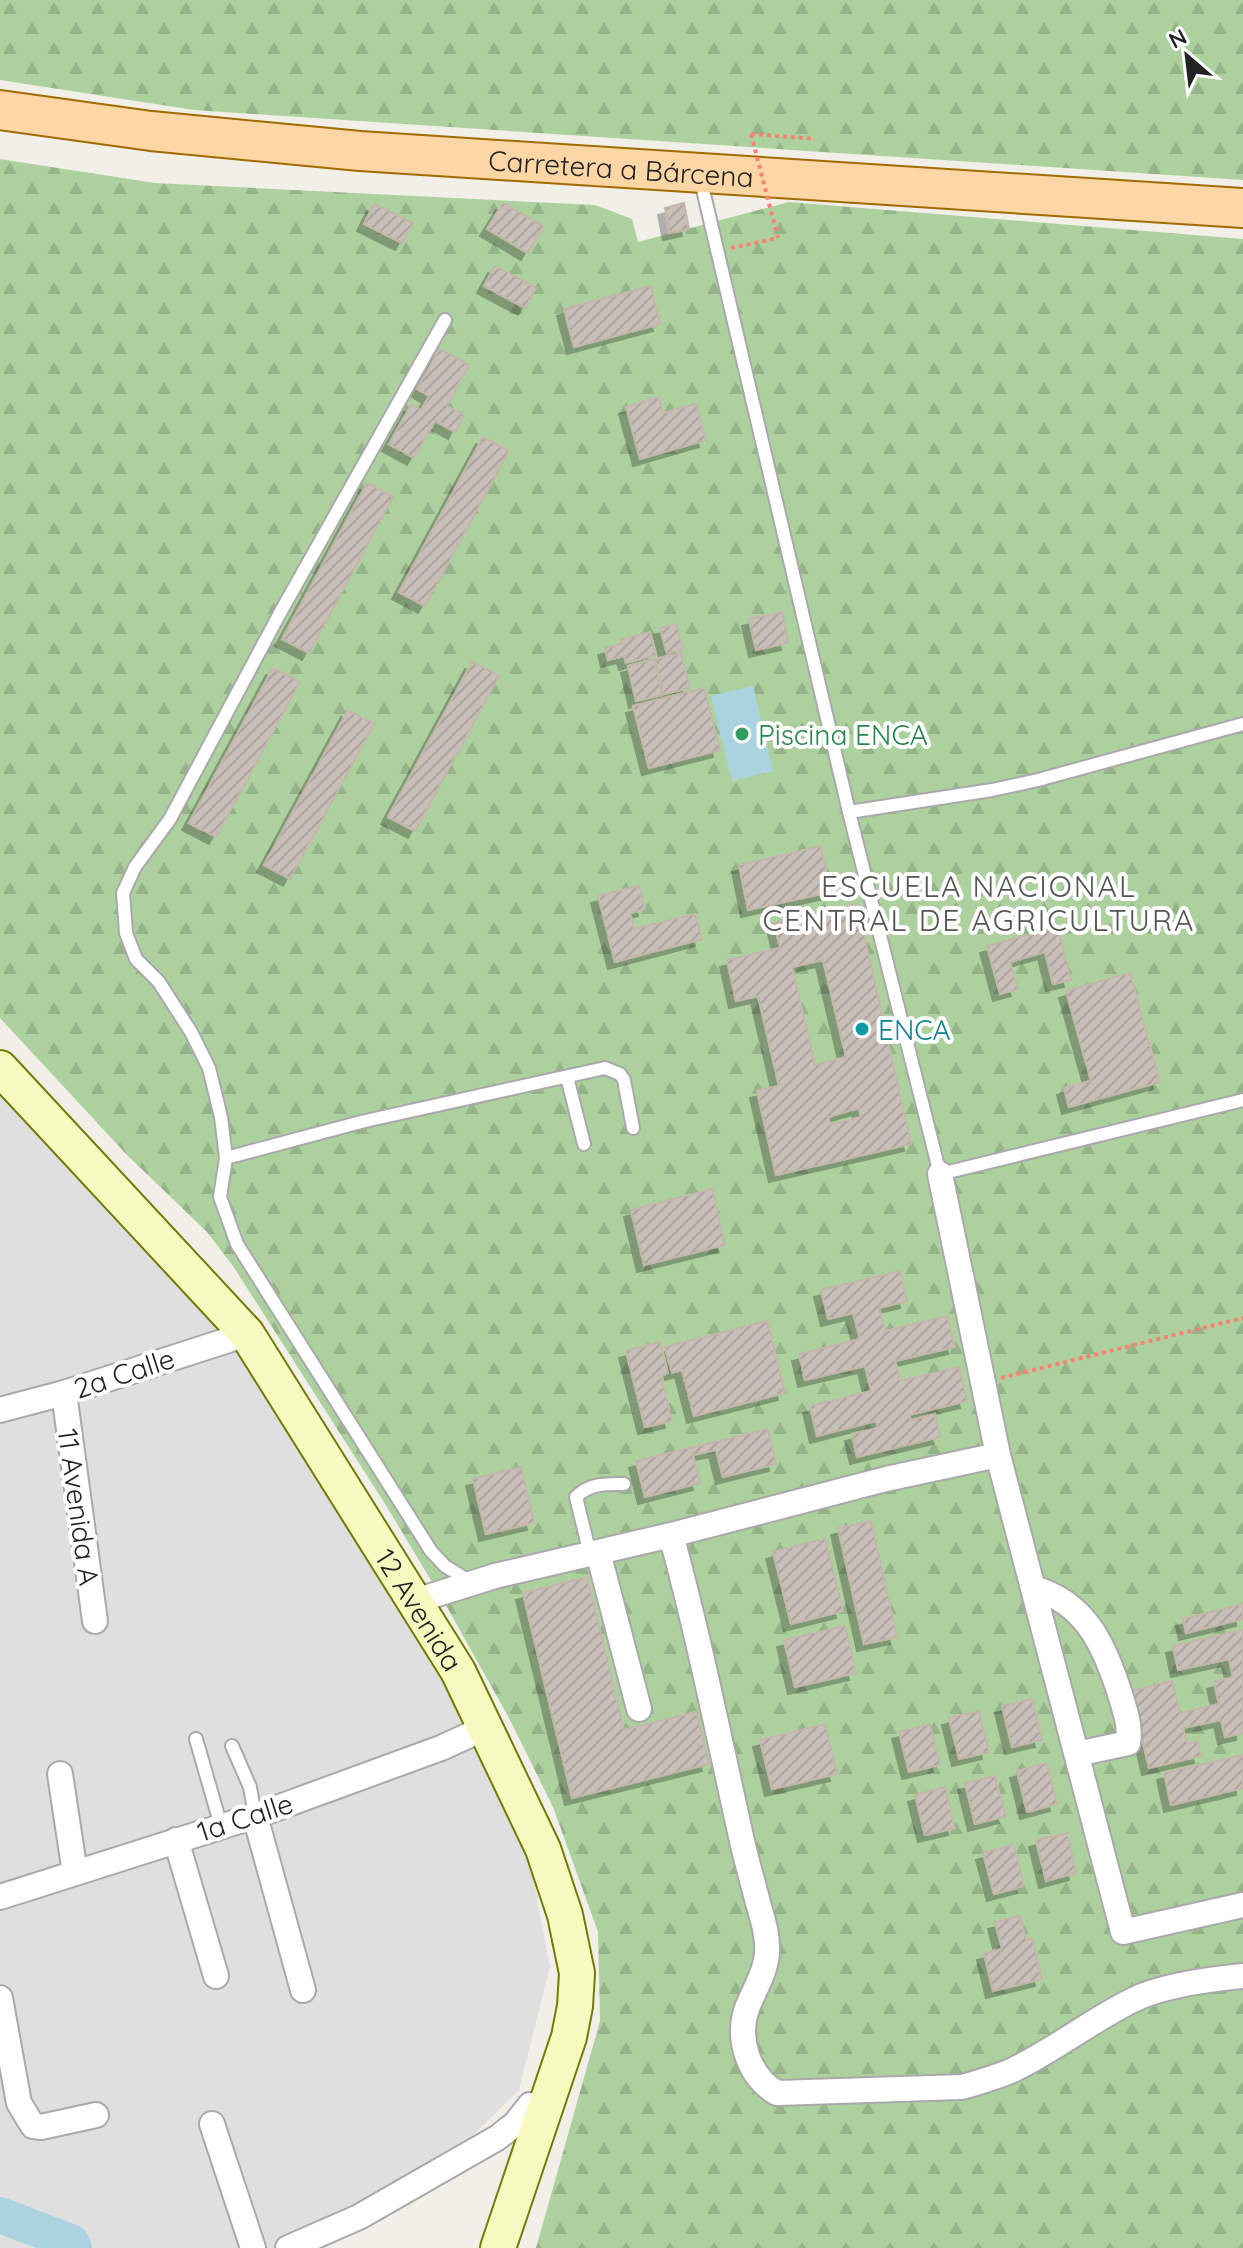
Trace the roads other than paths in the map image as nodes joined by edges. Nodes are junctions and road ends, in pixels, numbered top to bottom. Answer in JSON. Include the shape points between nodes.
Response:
{"nodes":[{"id":1,"x":0,"y":110,"type":"edge"},
{"id":2,"x":699,"y":174,"type":"junction"},
{"id":3,"x":1243,"y":208,"type":"edge"},
{"id":4,"x":445,"y":320,"type":"dead end"},
{"id":5,"x":1243,"y":724,"type":"edge"},
{"id":6,"x":849,"y":812,"type":"junction"},
{"id":7,"x":567,"y":1077,"type":"junction"},
{"id":8,"x":4,"y":1080,"type":"edge"},
{"id":9,"x":1243,"y":1100,"type":"edge"},
{"id":10,"x":633,"y":1128,"type":"dead end"},
{"id":11,"x":584,"y":1144,"type":"dead end"},
{"id":12,"x":226,"y":1158,"type":"junction"},
{"id":13,"x":940,"y":1174,"type":"junction"},
{"id":14,"x":247,"y":1334,"type":"junction"},
{"id":15,"x":64,"y":1393,"type":"junction"},
{"id":16,"x":0,"y":1410,"type":"edge"},
{"id":17,"x":998,"y":1455,"type":"junction"},
{"id":18,"x":624,"y":1484,"type":"dead end"},
{"id":19,"x":671,"y":1535,"type":"junction"},
{"id":20,"x":594,"y":1553,"type":"junction"},
{"id":21,"x":471,"y":1583,"type":"junction"},
{"id":22,"x":1033,"y":1588,"type":"junction"},
{"id":23,"x":415,"y":1601,"type":"junction"},
{"id":24,"x":95,"y":1621,"type":"dead end"},
{"id":25,"x":639,"y":1709,"type":"dead end"},
{"id":26,"x":487,"y":1727,"type":"junction"},
{"id":27,"x":196,"y":1739,"type":"dead end"},
{"id":28,"x":232,"y":1746,"type":"dead end"},
{"id":29,"x":1077,"y":1754,"type":"junction"},
{"id":30,"x":60,"y":1774,"type":"dead end"},
{"id":31,"x":255,"y":1816,"type":"junction"},
{"id":32,"x":221,"y":1826,"type":"junction"},
{"id":33,"x":176,"y":1840,"type":"junction"},
{"id":34,"x":75,"y":1873,"type":"junction"},
{"id":35,"x":0,"y":1897,"type":"edge"},
{"id":36,"x":1243,"y":1905,"type":"edge"},
{"id":37,"x":216,"y":1976,"type":"dead end"},
{"id":38,"x":1243,"y":1976,"type":"edge"},
{"id":39,"x":303,"y":1990,"type":"dead end"},
{"id":40,"x":0,"y":1998,"type":"edge"},
{"id":41,"x":545,"y":2108,"type":"junction"},
{"id":42,"x":96,"y":2115,"type":"dead end"},
{"id":43,"x":212,"y":2124,"type":"dead end"},
{"id":44,"x":495,"y":2243,"type":"edge"},
{"id":45,"x":253,"y":2248,"type":"edge"},
{"id":46,"x":288,"y":2248,"type":"edge"}],
"edges":[{"from":1,"to":2,"type":"main road","name":"Carretera a Bárcena","via":[[360,151]]},
{"from":2,"to":3,"type":"main road","name":"Carretera a Bárcena"},
{"from":2,"to":6,"type":"lane"},
{"from":4,"to":12,"type":"lane","via":[[170,819],[123,893],[126,933],[136,959],[159,982],[209,1068]]},
{"from":5,"to":6,"type":"lane","via":[[1038,780]]},
{"from":6,"to":13,"type":"lane"},
{"from":7,"to":10,"type":"lane","via":[[605,1068],[620,1074]]},
{"from":7,"to":11,"type":"lane"},
{"from":7,"to":12,"type":"lane"},
{"from":8,"to":14,"type":"main road","name":"12 Avenida"},
{"from":9,"to":13,"type":"lane"},
{"from":12,"to":21,"type":"lane","via":[[220,1197],[237,1244],[431,1551]]},
{"from":13,"to":17,"type":"street"},
{"from":14,"to":15,"type":"street","name":"2a Calle"},
{"from":14,"to":23,"type":"main road","name":"12 Avenida"},
{"from":15,"to":16,"type":"street","name":"2a Calle"},
{"from":15,"to":24,"type":"street","name":"11 Avenida A"},
{"from":17,"to":19,"type":"street"},
{"from":17,"to":22,"type":"street"},
{"from":18,"to":20,"type":"lane","via":[[585,1488],[576,1497]]},
{"from":19,"to":20,"type":"street"},
{"from":19,"to":38,"type":"street","via":[[766,1932],[767,1957],[744,2027],[750,2063],[765,2086],[777,2093],[962,2087],[1016,2069],[1136,1998]]},
{"from":20,"to":21,"type":"street"},
{"from":20,"to":25,"type":"street"},
{"from":21,"to":23,"type":"street"},
{"from":22,"to":29,"type":"street"},
{"from":22,"to":29,"type":"street","via":[[1071,1607],[1091,1627],[1110,1662],[1127,1716],[1128,1743]]},
{"from":23,"to":26,"type":"main road","name":"12 Avenida"},
{"from":26,"to":31,"type":"street","name":"1a Calle"},
{"from":26,"to":41,"type":"main road","name":"12 Avenida","via":[[543,1849],[577,1973],[569,2037]]},
{"from":27,"to":32,"type":"lane"},
{"from":28,"to":31,"type":"lane","via":[[250,1787]]},
{"from":29,"to":36,"type":"street","via":[[1123,1932]]},
{"from":30,"to":34,"type":"street"},
{"from":31,"to":32,"type":"street","name":"1a Calle"},
{"from":31,"to":39,"type":"street"},
{"from":32,"to":33,"type":"street","name":"1a Calle"},
{"from":33,"to":34,"type":"street","name":"1a Calle"},
{"from":33,"to":37,"type":"street"},
{"from":34,"to":35,"type":"street","name":"1a Calle"},
{"from":40,"to":42,"type":"street","via":[[19,2103],[33,2126]]},
{"from":41,"to":44,"type":"main road","name":"12 Avenida"},
{"from":41,"to":46,"type":"street","via":[[530,2105],[497,2138],[359,2217]]},
{"from":43,"to":45,"type":"street"}]}
